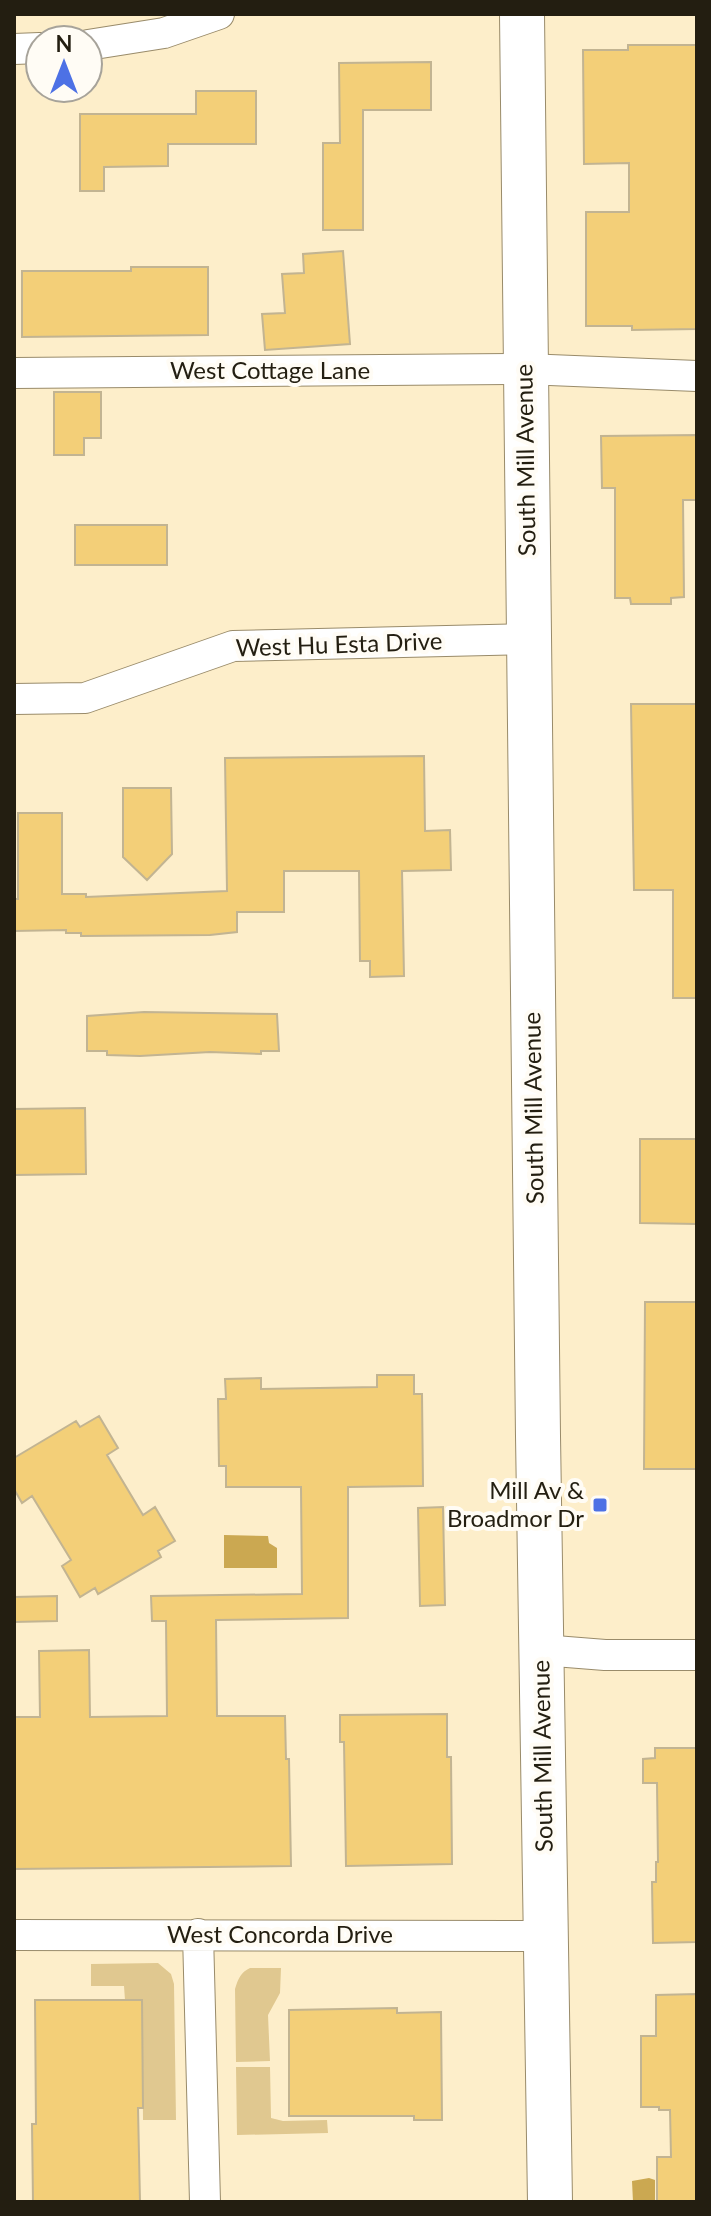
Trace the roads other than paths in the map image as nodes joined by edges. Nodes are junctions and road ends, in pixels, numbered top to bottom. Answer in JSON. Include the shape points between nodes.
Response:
{"nodes":[{"id":1,"x":219,"y":14,"type":"edge"},
{"id":2,"x":522,"y":14,"type":"edge"},
{"id":3,"x":104,"y":42,"type":"edge"},
{"id":4,"x":525,"y":369,"type":"junction"},
{"id":5,"x":14,"y":373,"type":"edge"},
{"id":6,"x":697,"y":376,"type":"edge"},
{"id":7,"x":529,"y":639,"type":"junction"},
{"id":8,"x":14,"y":699,"type":"edge"},
{"id":9,"x":542,"y":1650,"type":"junction"},
{"id":10,"x":697,"y":1655,"type":"edge"},
{"id":11,"x":198,"y":1934,"type":"junction"},
{"id":12,"x":14,"y":1935,"type":"edge"},
{"id":13,"x":546,"y":1936,"type":"junction"},
{"id":14,"x":205,"y":2202,"type":"edge"},
{"id":15,"x":550,"y":2202,"type":"edge"}],
"edges":[{"from":1,"to":3,"type":"street","via":[[164,33]]},
{"from":2,"to":4,"type":"main road","name":"South Mill Avenue"},
{"from":4,"to":5,"type":"street","name":"West Cottage Lane"},
{"from":4,"to":6,"type":"street","name":"West Cottage Lane"},
{"from":4,"to":7,"type":"main road","name":"South Mill Avenue"},
{"from":7,"to":8,"type":"street","name":"West Hu Esta Drive","via":[[233,646],[85,698]]},
{"from":7,"to":9,"type":"main road","name":"South Mill Avenue"},
{"from":9,"to":10,"type":"street"},
{"from":9,"to":13,"type":"main road","name":"South Mill Avenue"},
{"from":11,"to":12,"type":"street","name":"West Concorda Drive"},
{"from":11,"to":13,"type":"street","name":"West Concorda Drive"},
{"from":11,"to":14,"type":"street"},
{"from":13,"to":15,"type":"main road","name":"South Mill Avenue"}]}
